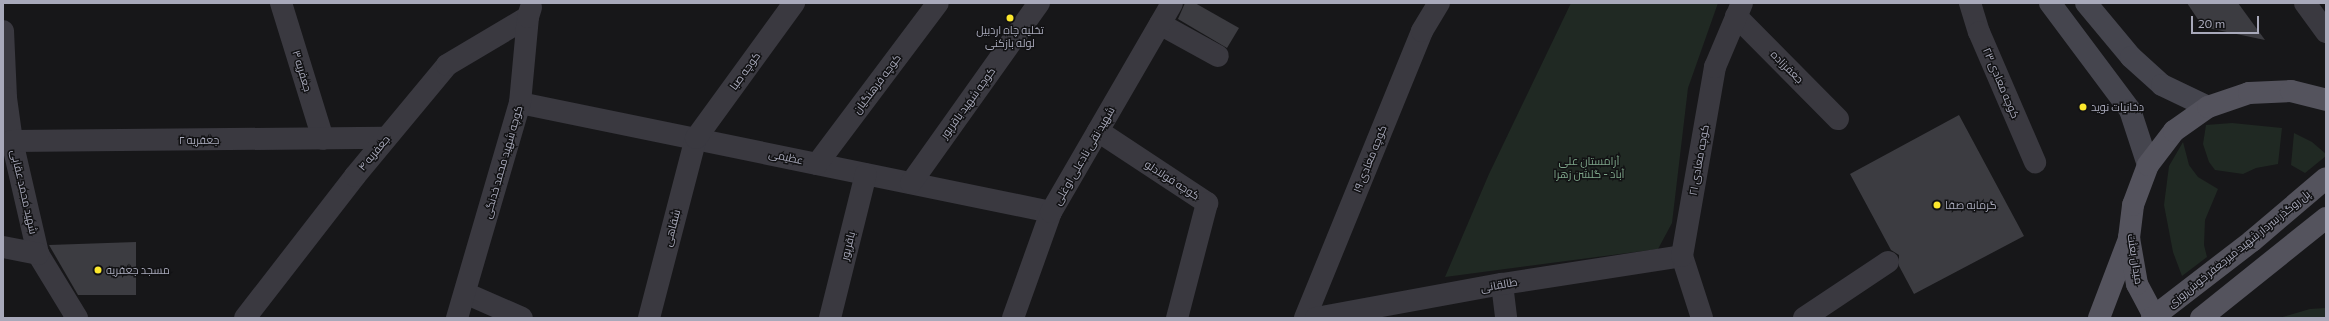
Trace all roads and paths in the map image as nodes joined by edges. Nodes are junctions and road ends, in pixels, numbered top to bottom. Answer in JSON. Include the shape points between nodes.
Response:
{"nodes":[{"id":1,"x":281,"y":3,"type":"edge"},
{"id":2,"x":794,"y":3,"type":"edge"},
{"id":3,"x":938,"y":3,"type":"edge"},
{"id":4,"x":1039,"y":3,"type":"edge"},
{"id":5,"x":1172,"y":3,"type":"edge"},
{"id":6,"x":1439,"y":3,"type":"edge"},
{"id":7,"x":1970,"y":3,"type":"edge"},
{"id":8,"x":2050,"y":3,"type":"edge"},
{"id":9,"x":2086,"y":3,"type":"edge"},
{"id":10,"x":2305,"y":3,"type":"edge"},
{"id":11,"x":1739,"y":9,"type":"edge"},
{"id":12,"x":530,"y":10,"type":"edge"},
{"id":13,"x":1160,"y":24,"type":"junction"},
{"id":14,"x":3,"y":31,"type":"edge"},
{"id":15,"x":2326,"y":32,"type":"edge"},
{"id":16,"x":1218,"y":56,"type":"dead end"},
{"id":17,"x":4,"y":98,"type":"edge"},
{"id":18,"x":2326,"y":100,"type":"edge"},
{"id":19,"x":520,"y":103,"type":"junction"},
{"id":20,"x":2208,"y":107,"type":"junction"},
{"id":21,"x":1838,"y":118,"type":"dead end"},
{"id":22,"x":1098,"y":132,"type":"junction"},
{"id":23,"x":386,"y":138,"type":"junction"},
{"id":24,"x":696,"y":138,"type":"junction"},
{"id":25,"x":323,"y":139,"type":"junction"},
{"id":26,"x":12,"y":141,"type":"junction"},
{"id":27,"x":2035,"y":162,"type":"dead end"},
{"id":28,"x":817,"y":164,"type":"junction"},
{"id":29,"x":2148,"y":165,"type":"junction"},
{"id":30,"x":866,"y":174,"type":"junction"},
{"id":31,"x":2326,"y":178,"type":"edge"},
{"id":32,"x":911,"y":183,"type":"junction"},
{"id":33,"x":1051,"y":212,"type":"junction"},
{"id":34,"x":2326,"y":218,"type":"edge"},
{"id":35,"x":2129,"y":238,"type":"junction"},
{"id":36,"x":3,"y":247,"type":"edge"},
{"id":37,"x":38,"y":254,"type":"junction"},
{"id":38,"x":1682,"y":256,"type":"junction"},
{"id":39,"x":1888,"y":262,"type":"dead end"},
{"id":40,"x":1502,"y":284,"type":"junction"},
{"id":41,"x":465,"y":293,"type":"junction"},
{"id":42,"x":1388,"y":312,"type":"edge"},
{"id":43,"x":77,"y":318,"type":"edge"},
{"id":44,"x":245,"y":318,"type":"edge"},
{"id":45,"x":457,"y":318,"type":"edge"},
{"id":46,"x":522,"y":318,"type":"edge"},
{"id":47,"x":649,"y":318,"type":"edge"},
{"id":48,"x":830,"y":318,"type":"edge"},
{"id":49,"x":1013,"y":318,"type":"edge"},
{"id":50,"x":1177,"y":318,"type":"edge"},
{"id":51,"x":1305,"y":318,"type":"edge"},
{"id":52,"x":1316,"y":318,"type":"edge"},
{"id":53,"x":1506,"y":318,"type":"edge"},
{"id":54,"x":1702,"y":318,"type":"edge"},
{"id":55,"x":1804,"y":318,"type":"edge"},
{"id":56,"x":2099,"y":318,"type":"edge"},
{"id":57,"x":2152,"y":318,"type":"edge"},
{"id":58,"x":2155,"y":318,"type":"edge"},
{"id":59,"x":2201,"y":318,"type":"edge"}],
"edges":[{"from":1,"to":25,"type":"street","name":"جعفریه ۳"},
{"from":2,"to":24,"type":"street","name":"کوچه صبا"},
{"from":3,"to":28,"type":"street","name":"کوچه فرهنگیان"},
{"from":4,"to":32,"type":"street","name":"کوچه شهید باقرپور"},
{"from":5,"to":13,"type":"street","name":"شهید نقی نادعلی اوغلی"},
{"from":6,"to":51,"type":"street","name":"کوچه معادی ۱۹","via":[[1422,32]]},
{"from":7,"to":27,"type":"street","name":"کوچه معادی ۲۳","via":[[1979,32]]},
{"from":8,"to":29,"type":"main road","via":[[2130,110]]},
{"from":9,"to":20,"type":"main road","via":[[2131,57],[2162,85]]},
{"from":10,"to":15,"type":"street"},
{"from":11,"to":21,"type":"street","name":"جعفرزاده"},
{"from":11,"to":38,"type":"street","name":"کوچه معادی ۲۱","via":[[1715,67]]},
{"from":12,"to":19,"type":"street","name":"کوچه شهید محمد خدنگی"},
{"from":12,"to":23,"type":"street","name":"جعفریه ۴","via":[[446,65]]},
{"from":13,"to":16,"type":"street"},
{"from":13,"to":22,"type":"street","name":"شهید نقی نادعلی اوغلی"},
{"from":14,"to":17,"type":"street","name":"شهید محمد عقابی"},
{"from":17,"to":26,"type":"street","name":"شهید محمد عقابی"},
{"from":18,"to":20,"type":"main road","name":"میدان بعثت","via":[[2291,91],[2256,93]]},
{"from":19,"to":24,"type":"street","name":"عظیمی"},
{"from":19,"to":41,"type":"street","name":"کوچه شهید محمد خدنگی"},
{"from":20,"to":29,"type":"main road","name":"میدان بعثت","via":[[2174,132]]},
{"from":22,"to":33,"type":"street","name":"شهید نقی نادعلی اوغلی"},
{"from":22,"to":50,"type":"street","name":"کوچه فولادلو","via":[[1207,203]]},
{"from":23,"to":25,"type":"street","name":"جعفریه ۲"},
{"from":23,"to":44,"type":"street","name":"جعفریه ۴"},
{"from":24,"to":28,"type":"street","name":"عظیمی"},
{"from":24,"to":47,"type":"street","name":"شفاهی"},
{"from":25,"to":26,"type":"street","name":"جعفریه ۲"},
{"from":26,"to":37,"type":"street","name":"شهید محمد عقابی"},
{"from":28,"to":30,"type":"street","name":"عظیمی"},
{"from":29,"to":35,"type":"main road","name":"میدان بعثت","via":[[2133,205]]},
{"from":30,"to":32,"type":"street","name":"عظیمی"},
{"from":30,"to":48,"type":"street","name":"باقرپور"},
{"from":31,"to":57,"type":"main road","name":"پل روگذر سردار شهید میرجعفر خوش‌روزی","bridge":true,"via":[[2252,241]]},
{"from":32,"to":33,"type":"street","name":"عظیمی"},
{"from":33,"to":49,"type":"street","name":"شهید نقی نادعلی اوغلی"},
{"from":34,"to":59,"type":"main road"},
{"from":35,"to":56,"type":"main road"},
{"from":35,"to":58,"type":"main road","name":"میدان بعثت","via":[[2137,284]]},
{"from":36,"to":37,"type":"street"},
{"from":37,"to":43,"type":"street","name":"شهید محمد عقابی"},
{"from":38,"to":40,"type":"street","name":"طالقانی"},
{"from":38,"to":54,"type":"street","name":"کوچه معادی ۲۱"},
{"from":39,"to":55,"type":"street"},
{"from":40,"to":42,"type":"street","name":"طالقانی"},
{"from":40,"to":53,"type":"street"},
{"from":41,"to":45,"type":"street","name":"کوچه شهید محمد خدنگی"},
{"from":41,"to":46,"type":"street"},
{"from":42,"to":52,"type":"street","name":"طالقانی"}]}
